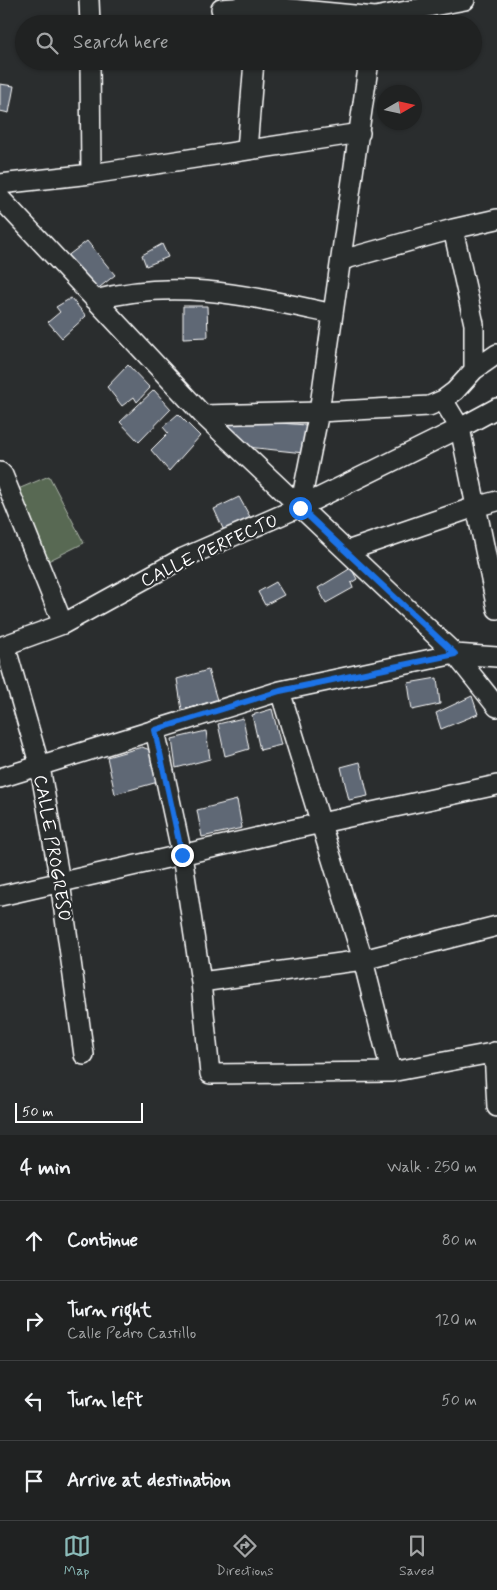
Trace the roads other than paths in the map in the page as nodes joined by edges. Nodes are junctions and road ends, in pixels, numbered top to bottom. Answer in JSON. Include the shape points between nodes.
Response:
{"nodes":[{"id":1,"x":89,"y":0,"type":"edge"},
{"id":2,"x":466,"y":0,"type":"edge"},
{"id":3,"x":221,"y":9,"type":"dead end"},
{"id":4,"x":259,"y":10,"type":"edge"},
{"id":5,"x":375,"y":14,"type":"edge"},
{"id":6,"x":90,"y":15,"type":"edge"},
{"id":7,"x":90,"y":70,"type":"edge"},
{"id":8,"x":253,"y":70,"type":"edge"},
{"id":9,"x":368,"y":70,"type":"edge"},
{"id":10,"x":360,"y":133,"type":"junction"},
{"id":11,"x":247,"y":150,"type":"junction"},
{"id":12,"x":91,"y":174,"type":"junction"},
{"id":13,"x":0,"y":184,"type":"edge"},
{"id":14,"x":0,"y":198,"type":"edge"},
{"id":15,"x":497,"y":219,"type":"edge"},
{"id":16,"x":453,"y":229,"type":"junction"},
{"id":17,"x":342,"y":260,"type":"junction"},
{"id":18,"x":95,"y":300,"type":"junction"},
{"id":19,"x":333,"y":314,"type":"junction"},
{"id":20,"x":497,"y":354,"type":"edge"},
{"id":21,"x":474,"y":370,"type":"junction"},
{"id":22,"x":444,"y":400,"type":"junction"},
{"id":23,"x":497,"y":408,"type":"edge"},
{"id":24,"x":319,"y":412,"type":"junction"},
{"id":25,"x":203,"y":415,"type":"junction"},
{"id":26,"x":460,"y":428,"type":"junction"},
{"id":27,"x":1,"y":475,"type":"edge"},
{"id":28,"x":497,"y":501,"type":"edge"},
{"id":29,"x":475,"y":507,"type":"junction"},
{"id":30,"x":300,"y":508,"type":"junction"},
{"id":31,"x":347,"y":551,"type":"junction"},
{"id":32,"x":497,"y":609,"type":"edge"},
{"id":33,"x":63,"y":624,"type":"junction"},
{"id":34,"x":3,"y":646,"type":"edge"},
{"id":35,"x":455,"y":654,"type":"junction"},
{"id":36,"x":497,"y":657,"type":"edge"},
{"id":37,"x":280,"y":691,"type":"junction"},
{"id":38,"x":497,"y":707,"type":"edge"},
{"id":39,"x":155,"y":730,"type":"junction"},
{"id":40,"x":40,"y":767,"type":"junction"},
{"id":41,"x":0,"y":778,"type":"edge"},
{"id":42,"x":497,"y":785,"type":"edge"},
{"id":43,"x":321,"y":823,"type":"junction"},
{"id":44,"x":182,"y":855,"type":"junction"},
{"id":45,"x":60,"y":882,"type":"junction"},
{"id":46,"x":0,"y":896,"type":"edge"},
{"id":47,"x":497,"y":926,"type":"edge"},
{"id":48,"x":363,"y":960,"type":"junction"},
{"id":49,"x":201,"y":982,"type":"junction"},
{"id":50,"x":495,"y":1052,"type":"edge"},
{"id":51,"x":84,"y":1055,"type":"dead end"},
{"id":52,"x":391,"y":1072,"type":"junction"},
{"id":53,"x":497,"y":1107,"type":"edge"}],
"edges":[{"from":1,"to":6,"type":"street"},
{"from":2,"to":5,"type":"street"},
{"from":3,"to":4,"type":"street"},
{"from":4,"to":5,"type":"street"},
{"from":7,"to":12,"type":"street"},
{"from":8,"to":11,"type":"street"},
{"from":9,"to":10,"type":"street"},
{"from":10,"to":11,"type":"street"},
{"from":10,"to":17,"type":"street"},
{"from":11,"to":12,"type":"street"},
{"from":12,"to":13,"type":"street"},
{"from":14,"to":18,"type":"street"},
{"from":15,"to":16,"type":"street"},
{"from":16,"to":17,"type":"street"},
{"from":16,"to":21,"type":"street","via":[[474,324]]},
{"from":17,"to":19,"type":"street"},
{"from":18,"to":19,"type":"street","via":[[153,290],[189,289],[237,294]]},
{"from":18,"to":25,"type":"street"},
{"from":19,"to":24,"type":"street"},
{"from":20,"to":21,"type":"street"},
{"from":21,"to":22,"type":"street"},
{"from":22,"to":24,"type":"street","via":[[429,406]]},
{"from":22,"to":26,"type":"street"},
{"from":23,"to":26,"type":"street","name":"CALLE PERFECTO"},
{"from":24,"to":25,"type":"street"},
{"from":24,"to":30,"type":"street"},
{"from":25,"to":30,"type":"street"},
{"from":26,"to":29,"type":"street"},
{"from":26,"to":30,"type":"street","name":"CALLE PERFECTO"},
{"from":27,"to":33,"type":"street"},
{"from":28,"to":29,"type":"street"},
{"from":29,"to":31,"type":"street"},
{"from":29,"to":32,"type":"street"},
{"from":30,"to":31,"type":"street"},
{"from":30,"to":33,"type":"street","name":"CALLE PERFECTO","via":[[182,558]]},
{"from":31,"to":35,"type":"street"},
{"from":33,"to":34,"type":"street","name":"CALLE PERFECTO"},
{"from":34,"to":40,"type":"street","name":"CALLE PROGRESO"},
{"from":35,"to":36,"type":"street"},
{"from":35,"to":37,"type":"street"},
{"from":35,"to":38,"type":"street"},
{"from":37,"to":39,"type":"street"},
{"from":37,"to":43,"type":"street"},
{"from":39,"to":40,"type":"street"},
{"from":39,"to":44,"type":"street"},
{"from":40,"to":41,"type":"street"},
{"from":40,"to":45,"type":"street","name":"CALLE PROGRESO"},
{"from":42,"to":43,"type":"street"},
{"from":43,"to":44,"type":"street"},
{"from":43,"to":48,"type":"street"},
{"from":44,"to":45,"type":"street"},
{"from":44,"to":49,"type":"street"},
{"from":45,"to":46,"type":"street"},
{"from":45,"to":51,"type":"street","name":"CALLE PROGRESO"},
{"from":47,"to":48,"type":"street"},
{"from":48,"to":49,"type":"street"},
{"from":48,"to":52,"type":"street"},
{"from":49,"to":52,"type":"street","via":[[210,1074]]},
{"from":50,"to":52,"type":"street"},
{"from":50,"to":53,"type":"street"}]}
